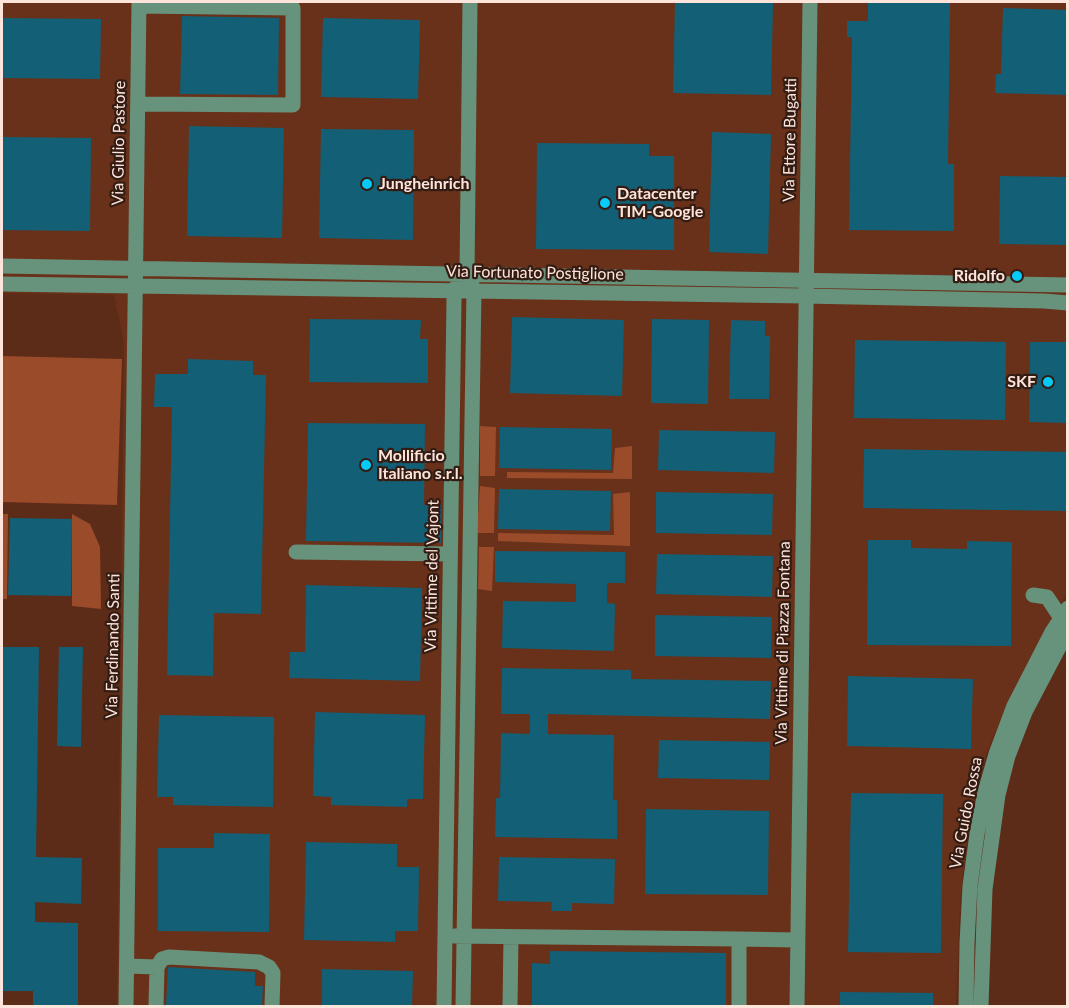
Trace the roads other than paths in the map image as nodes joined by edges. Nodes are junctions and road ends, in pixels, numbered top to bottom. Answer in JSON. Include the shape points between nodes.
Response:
{"nodes":[{"id":1,"x":470,"y":2,"type":"edge"},
{"id":2,"x":810,"y":2,"type":"edge"},
{"id":3,"x":139,"y":4,"type":"edge"},
{"id":4,"x":138,"y":104,"type":"junction"},
{"id":5,"x":2,"y":266,"type":"edge"},
{"id":6,"x":136,"y":268,"type":"junction"},
{"id":7,"x":273,"y":270,"type":"junction"},
{"id":8,"x":467,"y":273,"type":"junction"},
{"id":9,"x":624,"y":276,"type":"junction"},
{"id":10,"x":805,"y":279,"type":"junction"},
{"id":11,"x":2,"y":284,"type":"edge"},
{"id":12,"x":1016,"y":284,"type":"junction"},
{"id":13,"x":136,"y":285,"type":"junction"},
{"id":14,"x":1068,"y":285,"type":"edge"},
{"id":15,"x":273,"y":287,"type":"junction"},
{"id":16,"x":454,"y":290,"type":"junction"},
{"id":17,"x":474,"y":290,"type":"junction"},
{"id":18,"x":624,"y":293,"type":"junction"},
{"id":19,"x":805,"y":296,"type":"junction"},
{"id":20,"x":1017,"y":300,"type":"junction"},
{"id":21,"x":1068,"y":303,"type":"edge"},
{"id":22,"x":452,"y":450,"type":"junction"},
{"id":23,"x":471,"y":450,"type":"junction"},
{"id":24,"x":296,"y":552,"type":"dead end"},
{"id":25,"x":450,"y":554,"type":"junction"},
{"id":26,"x":1033,"y":595,"type":"dead end"},
{"id":27,"x":1065,"y":619,"type":"edge"},
{"id":28,"x":446,"y":828,"type":"junction"},
{"id":29,"x":465,"y":828,"type":"junction"},
{"id":30,"x":445,"y":936,"type":"junction"},
{"id":31,"x":464,"y":936,"type":"junction"},
{"id":32,"x":511,"y":937,"type":"junction"},
{"id":33,"x":739,"y":939,"type":"junction"},
{"id":34,"x":797,"y":940,"type":"junction"},
{"id":35,"x":127,"y":966,"type":"junction"},
{"id":36,"x":157,"y":967,"type":"junction"},
{"id":37,"x":126,"y":1006,"type":"edge"},
{"id":38,"x":156,"y":1006,"type":"edge"},
{"id":39,"x":272,"y":1006,"type":"edge"},
{"id":40,"x":444,"y":1006,"type":"edge"},
{"id":41,"x":463,"y":1006,"type":"edge"},
{"id":42,"x":510,"y":1006,"type":"edge"},
{"id":43,"x":739,"y":1006,"type":"edge"},
{"id":44,"x":797,"y":1006,"type":"edge"},
{"id":45,"x":966,"y":1006,"type":"edge"},
{"id":46,"x":981,"y":1006,"type":"edge"}],
"edges":[{"from":1,"to":8,"type":"street"},
{"from":2,"to":10,"type":"street","name":"Via Ettore Bugatti"},
{"from":3,"to":4,"type":"street","name":"Via Giulio Pastore"},
{"from":3,"to":4,"type":"street","via":[[293,8],[293,105]]},
{"from":4,"to":6,"type":"street","name":"Via Giulio Pastore"},
{"from":5,"to":6,"type":"street","name":"Via Fortunato Postiglione"},
{"from":6,"to":7,"type":"street","name":"Via Fortunato Postiglione"},
{"from":6,"to":13,"type":"street","name":"Via Giulio Pastore"},
{"from":7,"to":8,"type":"street","name":"Via Fortunato Postiglione"},
{"from":7,"to":15,"type":"street"},
{"from":8,"to":9,"type":"street","name":"Via Fortunato Postiglione"},
{"from":8,"to":16,"type":"street"},
{"from":8,"to":17,"type":"street"},
{"from":9,"to":10,"type":"street","name":"Via Fortunato Postiglione"},
{"from":9,"to":18,"type":"street"},
{"from":10,"to":12,"type":"street","name":"Via Fortunato Postiglione"},
{"from":10,"to":19,"type":"street","name":"Via Vittime di Piazza Fontana"},
{"from":11,"to":13,"type":"street","name":"Via Fortunato Postiglione"},
{"from":12,"to":14,"type":"street","name":"Via Fortunato Postiglione"},
{"from":12,"to":20,"type":"street"},
{"from":13,"to":15,"type":"street","name":"Via Fortunato Postiglione"},
{"from":13,"to":35,"type":"street","name":"Via Ferdinando Santi"},
{"from":15,"to":16,"type":"street","name":"Via Fortunato Postiglione"},
{"from":16,"to":17,"type":"street","name":"Via Fortunato Postiglione"},
{"from":16,"to":22,"type":"street","name":"Via Vittime del Vajont"},
{"from":17,"to":18,"type":"street","name":"Via Fortunato Postiglione"},
{"from":17,"to":23,"type":"street"},
{"from":18,"to":19,"type":"street","name":"Via Fortunato Postiglione"},
{"from":19,"to":20,"type":"street","name":"Via Fortunato Postiglione"},
{"from":19,"to":34,"type":"street","name":"Via Vittime di Piazza Fontana"},
{"from":20,"to":21,"type":"street","name":"Via Fortunato Postiglione"},
{"from":22,"to":23,"type":"street"},
{"from":22,"to":25,"type":"street","name":"Via Vittime del Vajont"},
{"from":23,"to":29,"type":"street"},
{"from":24,"to":25,"type":"street"},
{"from":25,"to":28,"type":"street","name":"Via Vittime del Vajont"},
{"from":26,"to":27,"type":"street","via":[[1047,597]]},
{"from":27,"to":45,"type":"street","name":"Via Guido Rossa","via":[[1047,641],[1014,706],[986,792],[970,886]]},
{"from":27,"to":46,"type":"street","name":"Via Guido Rossa","via":[[1008,756],[998,795],[985,890]]},
{"from":28,"to":29,"type":"street"},
{"from":28,"to":30,"type":"street","name":"Via Vittime del Vajont"},
{"from":29,"to":31,"type":"street"},
{"from":30,"to":31,"type":"street"},
{"from":30,"to":40,"type":"street","name":"Via Vittime del Vajont"},
{"from":31,"to":32,"type":"street"},
{"from":31,"to":41,"type":"street"},
{"from":32,"to":33,"type":"street"},
{"from":32,"to":42,"type":"street"},
{"from":33,"to":34,"type":"street"},
{"from":33,"to":43,"type":"street"},
{"from":34,"to":44,"type":"street","name":"Via Vittime di Piazza Fontana"},
{"from":35,"to":36,"type":"street"},
{"from":35,"to":37,"type":"street","name":"Via Ferdinando Santi"},
{"from":36,"to":38,"type":"street"},
{"from":36,"to":39,"type":"street","via":[[162,958],[169,957],[259,962],[273,973]]}]}
